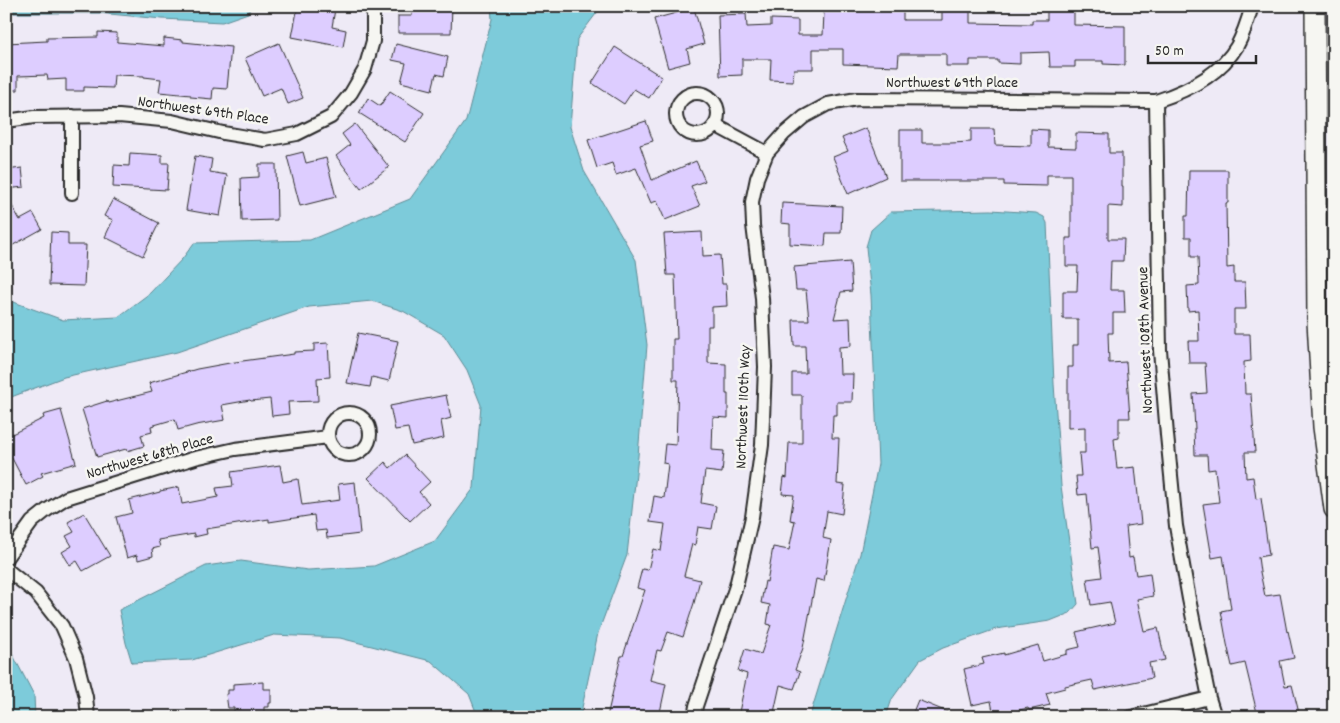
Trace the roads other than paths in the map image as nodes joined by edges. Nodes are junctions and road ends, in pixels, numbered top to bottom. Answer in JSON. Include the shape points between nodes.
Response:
{"nodes":[{"id":1,"x":372,"y":6,"type":"edge"},
{"id":2,"x":1252,"y":6,"type":"edge"},
{"id":3,"x":1315,"y":6,"type":"edge"},
{"id":4,"x":1156,"y":101,"type":"junction"},
{"id":5,"x":72,"y":116,"type":"junction"},
{"id":6,"x":6,"y":121,"type":"edge"},
{"id":7,"x":715,"y":125,"type":"dead end"},
{"id":8,"x":767,"y":153,"type":"junction"},
{"id":9,"x":72,"y":193,"type":"dead end"},
{"id":10,"x":328,"y":436,"type":"dead end"},
{"id":11,"x":1334,"y":509,"type":"edge"},
{"id":12,"x":6,"y":558,"type":"edge"},
{"id":13,"x":6,"y":569,"type":"edge"},
{"id":14,"x":1209,"y":698,"type":"junction"},
{"id":15,"x":88,"y":717,"type":"edge"},
{"id":16,"x":694,"y":717,"type":"edge"},
{"id":17,"x":1131,"y":717,"type":"edge"},
{"id":18,"x":1215,"y":717,"type":"edge"}],
"edges":[{"from":1,"to":5,"type":"street","name":"Northwest 69th Place","via":[[373,41],[365,69],[351,93],[330,117],[297,134],[265,140],[172,121]]},
{"from":2,"to":4,"type":"street","via":[[1237,47],[1221,66],[1180,93]]},
{"from":3,"to":11,"type":"main road","via":[[1318,321],[1323,427]]},
{"from":4,"to":8,"type":"street","name":"Northwest 69th Place","via":[[856,98],[828,104],[804,117]]},
{"from":4,"to":14,"type":"street","name":"Northwest 108th Avenue","via":[[1160,350],[1167,435],[1176,526]]},
{"from":5,"to":6,"type":"street","name":"Northwest 69th Place"},
{"from":5,"to":9,"type":"street"},
{"from":7,"to":8,"type":"street"},
{"from":8,"to":16,"type":"street","name":"Northwest 110th Way","via":[[756,178],[752,202],[765,367],[762,445],[752,517],[736,586]]},
{"from":10,"to":12,"type":"street","name":"Northwest 68th Place","via":[[195,458],[66,498],[32,522]]},
{"from":13,"to":15,"type":"street","via":[[36,593],[62,626],[76,658]]},
{"from":14,"to":17,"type":"street"},
{"from":14,"to":18,"type":"street","name":"Northwest 108th Avenue"}]}
